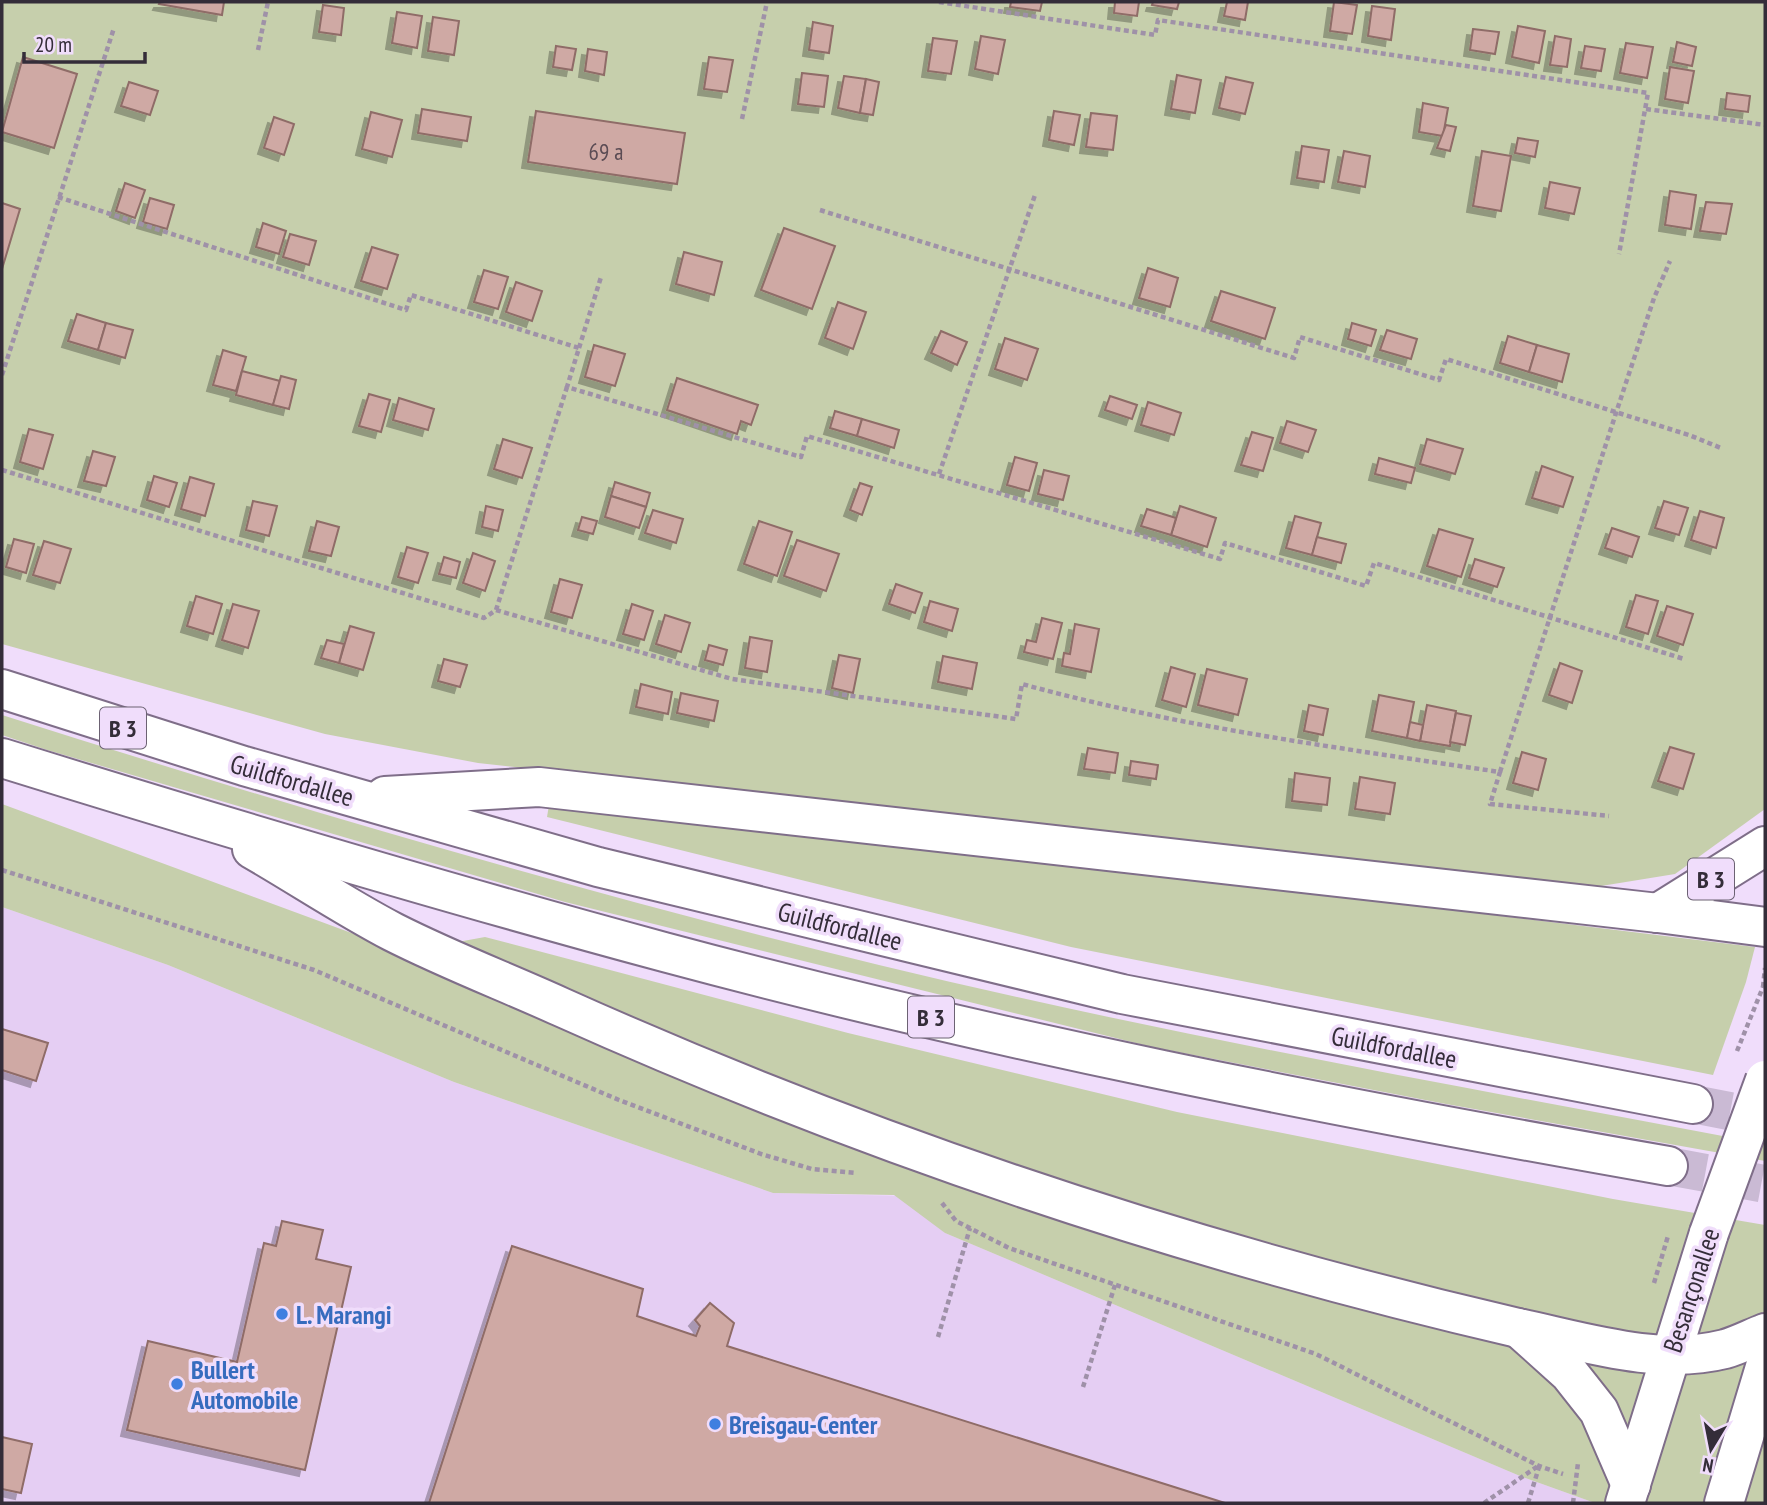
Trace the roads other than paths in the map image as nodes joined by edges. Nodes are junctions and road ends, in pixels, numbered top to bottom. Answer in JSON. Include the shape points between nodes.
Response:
{"nodes":[{"id":1,"x":2,"y":689,"type":"edge"},
{"id":2,"x":2,"y":758,"type":"edge"},
{"id":3,"x":355,"y":798,"type":"junction"},
{"id":4,"x":205,"y":821,"type":"junction"},
{"id":5,"x":1765,"y":846,"type":"edge"},
{"id":6,"x":1658,"y":912,"type":"junction"},
{"id":7,"x":1765,"y":927,"type":"edge"},
{"id":8,"x":1765,"y":1080,"type":"edge"},
{"id":9,"x":1693,"y":1104,"type":"tunnel mouth"},
{"id":10,"x":1668,"y":1166,"type":"tunnel mouth"},
{"id":11,"x":1691,"y":1287,"type":"junction"},
{"id":12,"x":1518,"y":1328,"type":"junction"},
{"id":13,"x":1765,"y":1333,"type":"edge"},
{"id":14,"x":1725,"y":1349,"type":"junction"},
{"id":15,"x":1671,"y":1355,"type":"junction"},
{"id":16,"x":1764,"y":1373,"type":"edge"},
{"id":17,"x":1628,"y":1494,"type":"edge"},
{"id":18,"x":1724,"y":1503,"type":"edge"}],
"edges":[{"from":1,"to":3,"type":"main road","name":"Guildfordallee","number":"B 3"},
{"from":2,"to":4,"type":"main road","number":"B 3"},
{"from":3,"to":6,"type":"main road","number":"B 3","via":[[539,787]]},
{"from":3,"to":9,"type":"main road","name":"Guildfordallee","number":"B 3","via":[[598,867],[1122,994]]},
{"from":4,"to":10,"type":"main road","number":"B 3","via":[[666,953],[1003,1034],[1411,1120]]},
{"from":4,"to":12,"type":"main road","via":[[393,932],[684,1062],[930,1155],[1189,1239]]},
{"from":5,"to":6,"type":"main road","number":"B 3"},
{"from":6,"to":7,"type":"main road","number":"B 3"},
{"from":8,"to":11,"type":"main road","name":"Besançonallee","bridge":true},
{"from":11,"to":14,"type":"main road"},
{"from":11,"to":15,"type":"main road","name":"Besançonallee"},
{"from":12,"to":15,"type":"main road","via":[[1629,1352]]},
{"from":12,"to":17,"type":"main road","via":[[1569,1373],[1599,1410]]},
{"from":13,"to":14,"type":"main road"},
{"from":14,"to":15,"type":"main road"},
{"from":14,"to":16,"type":"main road"},
{"from":15,"to":17,"type":"main road","name":"Besançonallee"},
{"from":16,"to":18,"type":"main road"}]}
